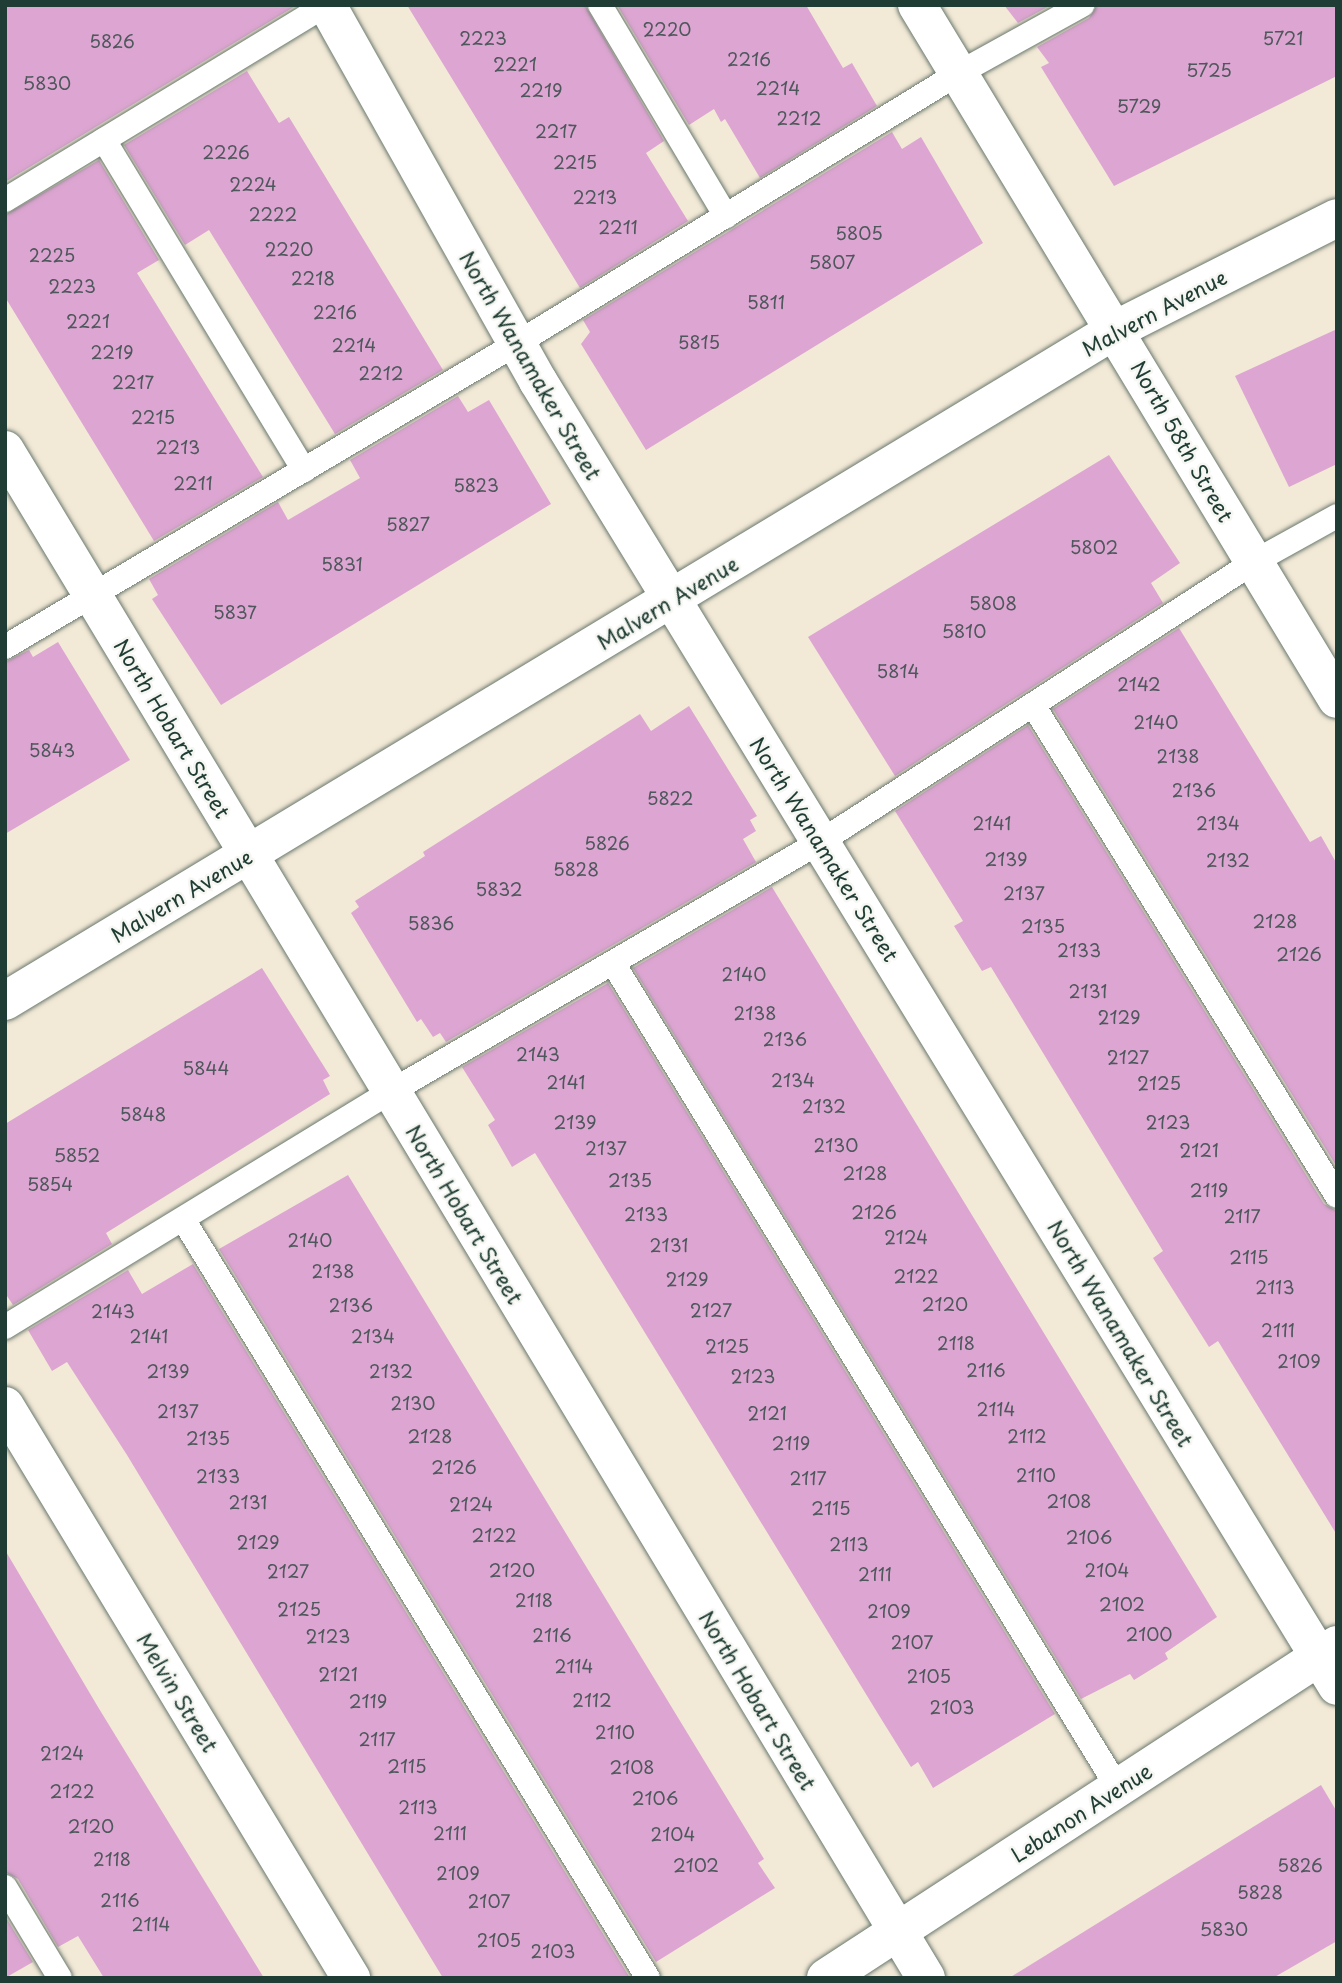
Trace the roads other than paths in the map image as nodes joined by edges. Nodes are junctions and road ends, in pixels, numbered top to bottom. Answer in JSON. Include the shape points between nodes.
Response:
{"nodes":[{"id":1,"x":326,"y":5,"type":"edge"},
{"id":2,"x":600,"y":5,"type":"edge"},
{"id":3,"x":917,"y":5,"type":"edge"},
{"id":4,"x":1082,"y":5,"type":"edge"},
{"id":5,"x":959,"y":73,"type":"junction"},
{"id":6,"x":104,"y":140,"type":"junction"},
{"id":7,"x":5,"y":200,"type":"edge"},
{"id":8,"x":726,"y":216,"type":"junction"},
{"id":9,"x":1337,"y":218,"type":"edge"},
{"id":10,"x":1117,"y":329,"type":"junction"},
{"id":11,"x":516,"y":344,"type":"junction"},
{"id":12,"x":5,"y":450,"type":"edge"},
{"id":13,"x":304,"y":470,"type":"junction"},
{"id":14,"x":1337,"y":516,"type":"edge"},
{"id":15,"x":1254,"y":562,"type":"junction"},
{"id":16,"x":92,"y":595,"type":"junction"},
{"id":17,"x":671,"y":599,"type":"junction"},
{"id":18,"x":5,"y":647,"type":"edge"},
{"id":19,"x":1337,"y":699,"type":"edge"},
{"id":20,"x":1033,"y":705,"type":"junction"},
{"id":21,"x":820,"y":842,"type":"junction"},
{"id":22,"x":248,"y":854,"type":"junction"},
{"id":23,"x":613,"y":963,"type":"junction"},
{"id":24,"x":5,"y":1001,"type":"edge"},
{"id":25,"x":392,"y":1091,"type":"junction"},
{"id":26,"x":1337,"y":1196,"type":"edge"},
{"id":27,"x":183,"y":1219,"type":"junction"},
{"id":28,"x":5,"y":1327,"type":"edge"},
{"id":29,"x":5,"y":1406,"type":"edge"},
{"id":30,"x":1331,"y":1662,"type":"edge"},
{"id":31,"x":1118,"y":1788,"type":"junction"},
{"id":32,"x":5,"y":1887,"type":"edge"},
{"id":33,"x":898,"y":1932,"type":"junction"},
{"id":34,"x":60,"y":1978,"type":"edge"},
{"id":35,"x":351,"y":1978,"type":"edge"},
{"id":36,"x":648,"y":1978,"type":"edge"},
{"id":37,"x":826,"y":1978,"type":"edge"},
{"id":38,"x":926,"y":1978,"type":"edge"}],
"edges":[{"from":1,"to":6,"type":"lane"},
{"from":1,"to":11,"type":"street","name":"North Wanamaker Street"},
{"from":2,"to":8,"type":"lane"},
{"from":3,"to":5,"type":"street","name":"North 58th Street"},
{"from":4,"to":5,"type":"lane"},
{"from":5,"to":8,"type":"lane"},
{"from":5,"to":10,"type":"street","name":"North 58th Street"},
{"from":6,"to":7,"type":"lane"},
{"from":6,"to":13,"type":"lane"},
{"from":8,"to":11,"type":"lane"},
{"from":9,"to":10,"type":"street","name":"Malvern Avenue"},
{"from":10,"to":15,"type":"street","name":"North 58th Street"},
{"from":10,"to":17,"type":"street","name":"Malvern Avenue"},
{"from":11,"to":13,"type":"lane"},
{"from":11,"to":17,"type":"street","name":"North Wanamaker Street"},
{"from":12,"to":16,"type":"street","name":"North Hobart Street"},
{"from":13,"to":16,"type":"lane"},
{"from":14,"to":15,"type":"lane"},
{"from":15,"to":19,"type":"street","name":"North 58th Street"},
{"from":15,"to":20,"type":"lane"},
{"from":16,"to":18,"type":"lane"},
{"from":16,"to":22,"type":"street","name":"North Hobart Street"},
{"from":17,"to":21,"type":"street","name":"North Wanamaker Street"},
{"from":17,"to":22,"type":"street","name":"Malvern Avenue"},
{"from":20,"to":21,"type":"lane"},
{"from":20,"to":26,"type":"lane"},
{"from":21,"to":23,"type":"lane"},
{"from":21,"to":30,"type":"street","name":"North Wanamaker Street"},
{"from":22,"to":24,"type":"street","name":"Malvern Avenue"},
{"from":22,"to":25,"type":"street","name":"North Hobart Street"},
{"from":23,"to":25,"type":"lane"},
{"from":23,"to":31,"type":"lane"},
{"from":25,"to":27,"type":"lane"},
{"from":25,"to":33,"type":"street","name":"North Hobart Street"},
{"from":27,"to":28,"type":"lane"},
{"from":27,"to":36,"type":"lane"},
{"from":29,"to":35,"type":"street","name":"Melvin Street"},
{"from":30,"to":31,"type":"street","name":"Lebanon Avenue"},
{"from":31,"to":33,"type":"street","name":"Lebanon Avenue"},
{"from":32,"to":34,"type":"lane"},
{"from":33,"to":37,"type":"street","name":"Lebanon Avenue"},
{"from":33,"to":38,"type":"street","name":"North Hobart Street"}]}
